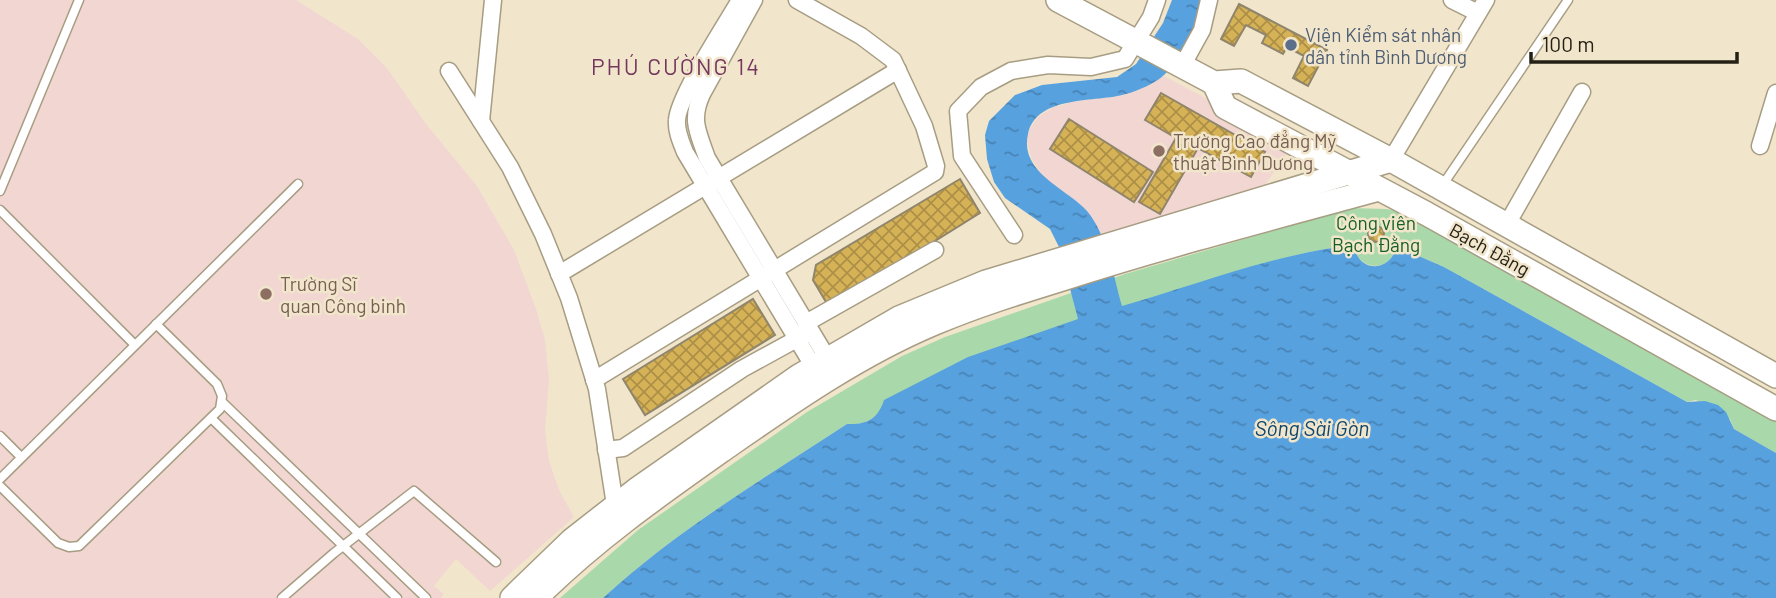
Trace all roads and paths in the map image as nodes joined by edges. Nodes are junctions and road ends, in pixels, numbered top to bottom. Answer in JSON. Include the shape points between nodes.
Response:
{"nodes":[{"id":1,"x":79,"y":0,"type":"edge"},
{"id":2,"x":493,"y":0,"type":"edge"},
{"id":3,"x":740,"y":0,"type":"edge"},
{"id":4,"x":754,"y":0,"type":"edge"},
{"id":5,"x":797,"y":0,"type":"edge"},
{"id":6,"x":1058,"y":0,"type":"edge"},
{"id":7,"x":1157,"y":0,"type":"edge"},
{"id":8,"x":1209,"y":0,"type":"edge"},
{"id":9,"x":1452,"y":0,"type":"edge"},
{"id":10,"x":1568,"y":0,"type":"edge"},
{"id":11,"x":1482,"y":7,"type":"edge"},
{"id":12,"x":1138,"y":44,"type":"junction"},
{"id":13,"x":1181,"y":68,"type":"junction"},
{"id":14,"x":898,"y":70,"type":"junction"},
{"id":15,"x":449,"y":71,"type":"dead end"},
{"id":16,"x":1214,"y":83,"type":"junction"},
{"id":17,"x":1582,"y":92,"type":"dead end"},
{"id":18,"x":1776,"y":93,"type":"edge"},
{"id":19,"x":481,"y":121,"type":"junction"},
{"id":20,"x":1299,"y":146,"type":"junction"},
{"id":21,"x":1760,"y":146,"type":"dead end"},
{"id":22,"x":1391,"y":160,"type":"junction"},
{"id":23,"x":1351,"y":174,"type":"junction"},
{"id":24,"x":2,"y":178,"type":"edge"},
{"id":25,"x":712,"y":180,"type":"junction"},
{"id":26,"x":298,"y":184,"type":"dead end"},
{"id":27,"x":1293,"y":189,"type":"junction"},
{"id":28,"x":1379,"y":189,"type":"junction"},
{"id":29,"x":1440,"y":189,"type":"junction"},
{"id":30,"x":0,"y":191,"type":"edge"},
{"id":31,"x":0,"y":210,"type":"edge"},
{"id":32,"x":1427,"y":214,"type":"junction"},
{"id":33,"x":1506,"y":226,"type":"junction"},
{"id":34,"x":1014,"y":235,"type":"dead end"},
{"id":35,"x":935,"y":250,"type":"dead end"},
{"id":36,"x":1587,"y":272,"type":"junction"},
{"id":37,"x":559,"y":274,"type":"junction"},
{"id":38,"x":768,"y":274,"type":"junction"},
{"id":39,"x":1574,"y":296,"type":"junction"},
{"id":40,"x":806,"y":323,"type":"junction"},
{"id":41,"x":156,"y":324,"type":"junction"},
{"id":42,"x":797,"y":338,"type":"junction"},
{"id":43,"x":135,"y":345,"type":"junction"},
{"id":44,"x":1739,"y":356,"type":"junction"},
{"id":45,"x":825,"y":370,"type":"junction"},
{"id":46,"x":1776,"y":376,"type":"edge"},
{"id":47,"x":594,"y":380,"type":"junction"},
{"id":48,"x":1726,"y":381,"type":"junction"},
{"id":49,"x":222,"y":402,"type":"junction"},
{"id":50,"x":1776,"y":409,"type":"edge"},
{"id":51,"x":211,"y":418,"type":"junction"},
{"id":52,"x":0,"y":436,"type":"edge"},
{"id":53,"x":606,"y":450,"type":"junction"},
{"id":54,"x":21,"y":457,"type":"junction"},
{"id":55,"x":0,"y":479,"type":"edge"},
{"id":56,"x":0,"y":486,"type":"edge"},
{"id":57,"x":615,"y":505,"type":"junction"},
{"id":58,"x":359,"y":534,"type":"junction"},
{"id":59,"x":343,"y":546,"type":"junction"},
{"id":60,"x":496,"y":562,"type":"dead end"},
{"id":61,"x":282,"y":598,"type":"edge"},
{"id":62,"x":397,"y":598,"type":"edge"},
{"id":63,"x":426,"y":598,"type":"edge"},
{"id":64,"x":512,"y":598,"type":"edge"},
{"id":65,"x":536,"y":598,"type":"edge"}],
"edges":[{"from":1,"to":24,"type":"lane"},
{"from":2,"to":19,"type":"street"},
{"from":3,"to":25,"type":"street","via":[[683,100],[677,119],[685,152]]},
{"from":4,"to":25,"type":"street","via":[[695,109],[695,127]]},
{"from":5,"to":14,"type":"street","via":[[861,36],[893,60]]},
{"from":6,"to":12,"type":"street"},
{"from":7,"to":12,"type":"street"},
{"from":8,"to":13,"type":"street","via":[[1202,30]]},
{"from":9,"to":11,"type":"street"},
{"from":10,"to":29,"type":"lane"},
{"from":11,"to":22,"type":"street"},
{"from":12,"to":13,"type":"street","name":"Bạch Đằng"},
{"from":12,"to":34,"type":"street","via":[[1125,58],[1091,67],[1048,65],[1012,71],[981,87],[958,111],[962,156]]},
{"from":13,"to":16,"type":"street","name":"Bạch Đằng"},
{"from":14,"to":25,"type":"street"},
{"from":14,"to":38,"type":"street","via":[[924,126],[935,172]]},
{"from":15,"to":19,"type":"street"},
{"from":16,"to":20,"type":"street","name":"Bạch Đằng","via":[[1225,107]]},
{"from":16,"to":22,"type":"street","name":"Bạch Đằng","via":[[1241,81]]},
{"from":17,"to":33,"type":"street"},
{"from":18,"to":21,"type":"street"},
{"from":19,"to":37,"type":"street","via":[[510,167]]},
{"from":20,"to":23,"type":"street","name":"Bạch Đằng"},
{"from":20,"to":27,"type":"street","via":[[1306,168]]},
{"from":22,"to":23,"type":"street"},
{"from":22,"to":28,"type":"street"},
{"from":22,"to":29,"type":"street","name":"Bạch Đằng"},
{"from":23,"to":27,"type":"street"},
{"from":23,"to":28,"type":"street","name":"Bạch Đằng"},
{"from":24,"to":30,"type":"lane"},
{"from":25,"to":37,"type":"street"},
{"from":25,"to":38,"type":"street"},
{"from":26,"to":41,"type":"lane"},
{"from":27,"to":45,"type":"street","via":[[986,282],[899,318]]},
{"from":28,"to":32,"type":"street","name":"Bạch Đằng"},
{"from":28,"to":45,"type":"street","via":[[1145,252],[999,299]]},
{"from":29,"to":32,"type":"street"},
{"from":29,"to":33,"type":"street","name":"Bạch Đằng"},
{"from":31,"to":43,"type":"lane"},
{"from":32,"to":39,"type":"street","name":"Bạch Đằng"},
{"from":33,"to":36,"type":"street","name":"Bạch Đằng"},
{"from":35,"to":40,"type":"street"},
{"from":36,"to":39,"type":"street"},
{"from":36,"to":44,"type":"street","name":"Bạch Đằng"},
{"from":37,"to":47,"type":"street"},
{"from":38,"to":40,"type":"street"},
{"from":38,"to":42,"type":"street"},
{"from":38,"to":47,"type":"street"},
{"from":39,"to":48,"type":"street","name":"Bạch Đằng"},
{"from":40,"to":42,"type":"street","via":[[806,333]]},
{"from":40,"to":45,"type":"street"},
{"from":41,"to":43,"type":"lane"},
{"from":41,"to":49,"type":"lane","via":[[217,384]]},
{"from":42,"to":45,"type":"street"},
{"from":42,"to":53,"type":"street","via":[[623,447]]},
{"from":43,"to":54,"type":"lane"},
{"from":44,"to":46,"type":"street","name":"Bạch Đằng"},
{"from":44,"to":48,"type":"street"},
{"from":45,"to":57,"type":"street","via":[[756,405]]},
{"from":45,"to":65,"type":"street","via":[[615,528]]},
{"from":47,"to":53,"type":"street"},
{"from":48,"to":50,"type":"street","name":"Bạch Đằng"},
{"from":49,"to":51,"type":"lane"},
{"from":49,"to":58,"type":"lane"},
{"from":51,"to":56,"type":"lane","via":[[79,546],[58,543]]},
{"from":51,"to":59,"type":"lane"},
{"from":52,"to":54,"type":"lane"},
{"from":53,"to":57,"type":"street"},
{"from":54,"to":55,"type":"lane"},
{"from":57,"to":64,"type":"street"},
{"from":58,"to":59,"type":"lane"},
{"from":58,"to":60,"type":"lane","via":[[414,491]]},
{"from":58,"to":63,"type":"lane"},
{"from":59,"to":61,"type":"lane"},
{"from":59,"to":62,"type":"lane"}]}
